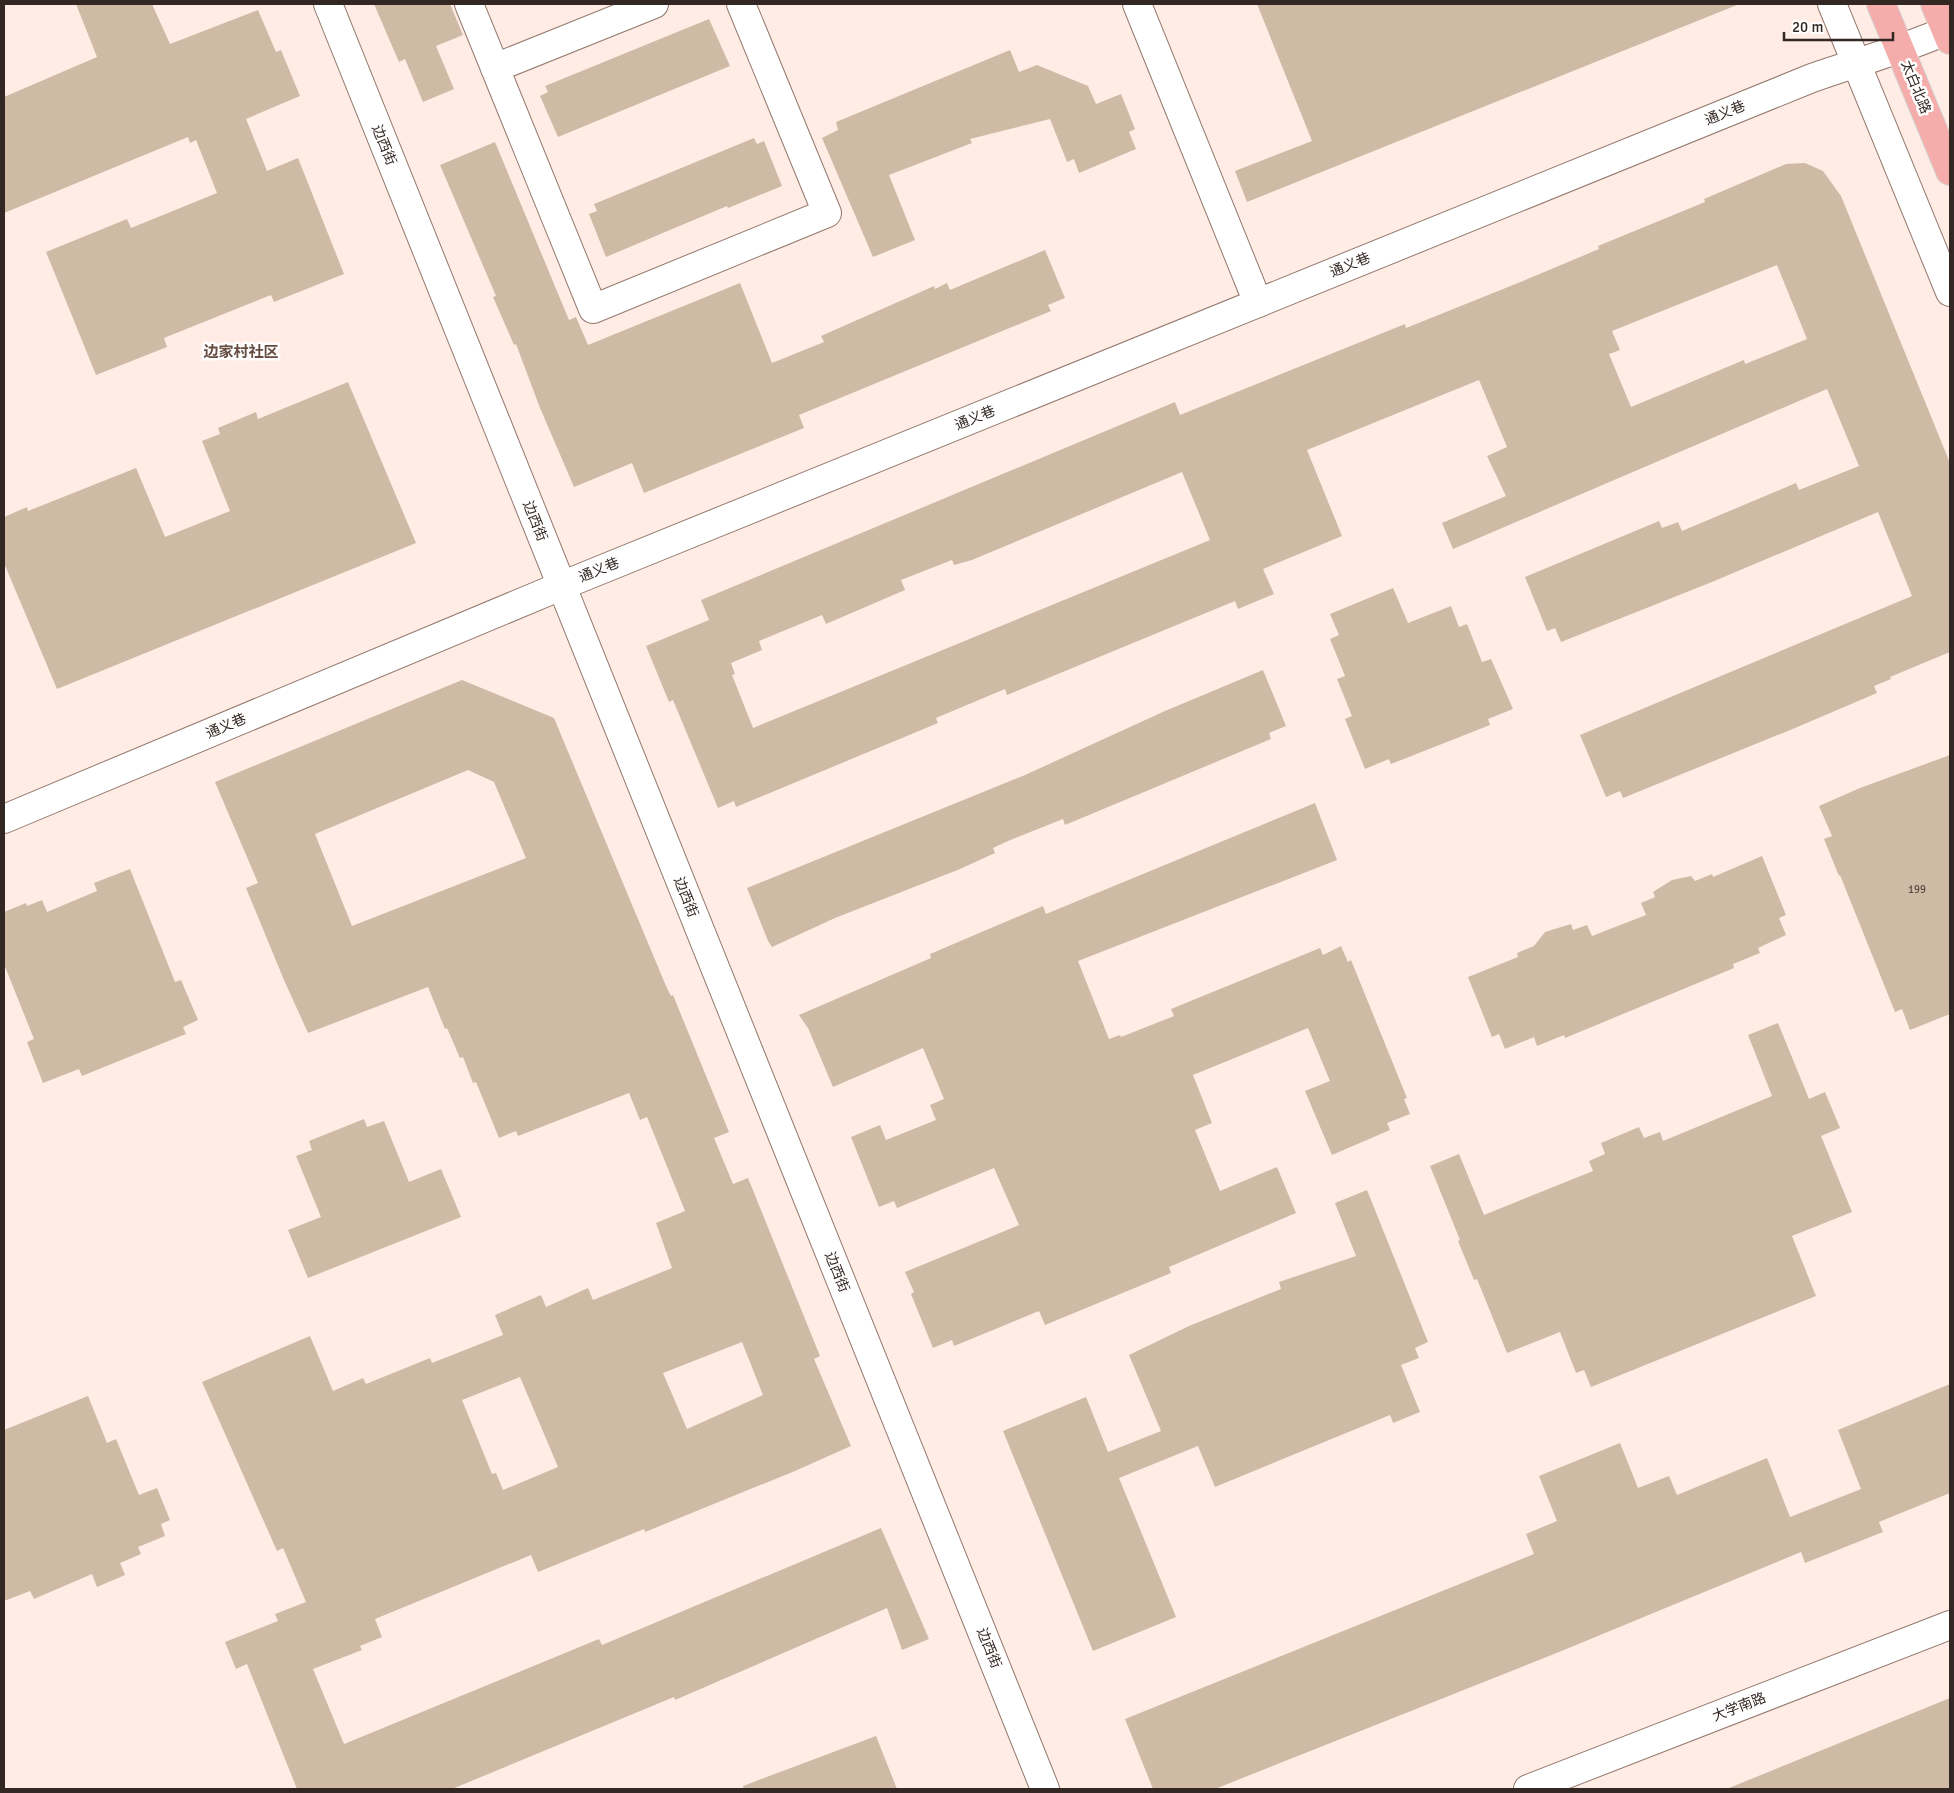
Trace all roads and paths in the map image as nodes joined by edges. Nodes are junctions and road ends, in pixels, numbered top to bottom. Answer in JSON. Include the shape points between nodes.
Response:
{"nodes":[{"id":1,"x":328,"y":4,"type":"edge"},
{"id":2,"x":468,"y":4,"type":"edge"},
{"id":3,"x":654,"y":4,"type":"edge"},
{"id":4,"x":741,"y":4,"type":"edge"},
{"id":5,"x":1137,"y":4,"type":"edge"},
{"id":6,"x":1832,"y":4,"type":"edge"},
{"id":7,"x":1881,"y":4,"type":"edge"},
{"id":8,"x":1935,"y":4,"type":"edge"},
{"id":9,"x":1949,"y":34,"type":"edge"},
{"id":10,"x":1900,"y":50,"type":"junction"},
{"id":11,"x":1856,"y":62,"type":"junction"},
{"id":12,"x":495,"y":68,"type":"junction"},
{"id":13,"x":1950,"y":171,"type":"edge"},
{"id":14,"x":1950,"y":292,"type":"edge"},
{"id":15,"x":1258,"y":303,"type":"junction"},
{"id":16,"x":561,"y":586,"type":"junction"},
{"id":17,"x":4,"y":819,"type":"edge"},
{"id":18,"x":1950,"y":1625,"type":"edge"},
{"id":19,"x":1045,"y":1789,"type":"edge"},
{"id":20,"x":1528,"y":1789,"type":"edge"}],
"edges":[{"from":1,"to":16,"type":"street","name":"边西街"},
{"from":2,"to":12,"type":"street"},
{"from":3,"to":12,"type":"street"},
{"from":4,"to":12,"type":"street","via":[[827,213],[593,309]]},
{"from":5,"to":15,"type":"street"},
{"from":6,"to":11,"type":"street"},
{"from":7,"to":10,"type":"main road","name":"太白北路"},
{"from":8,"to":9,"type":"main road"},
{"from":9,"to":10,"type":"street","name":"通义巷"},
{"from":10,"to":11,"type":"street","name":"通义巷"},
{"from":10,"to":13,"type":"main road","name":"太白北路"},
{"from":11,"to":14,"type":"street"},
{"from":11,"to":15,"type":"street","name":"通义巷"},
{"from":15,"to":16,"type":"street","name":"通义巷"},
{"from":16,"to":17,"type":"street","name":"通义巷"},
{"from":16,"to":19,"type":"street","name":"边西街"},
{"from":18,"to":20,"type":"street","name":"大学南路"}]}
